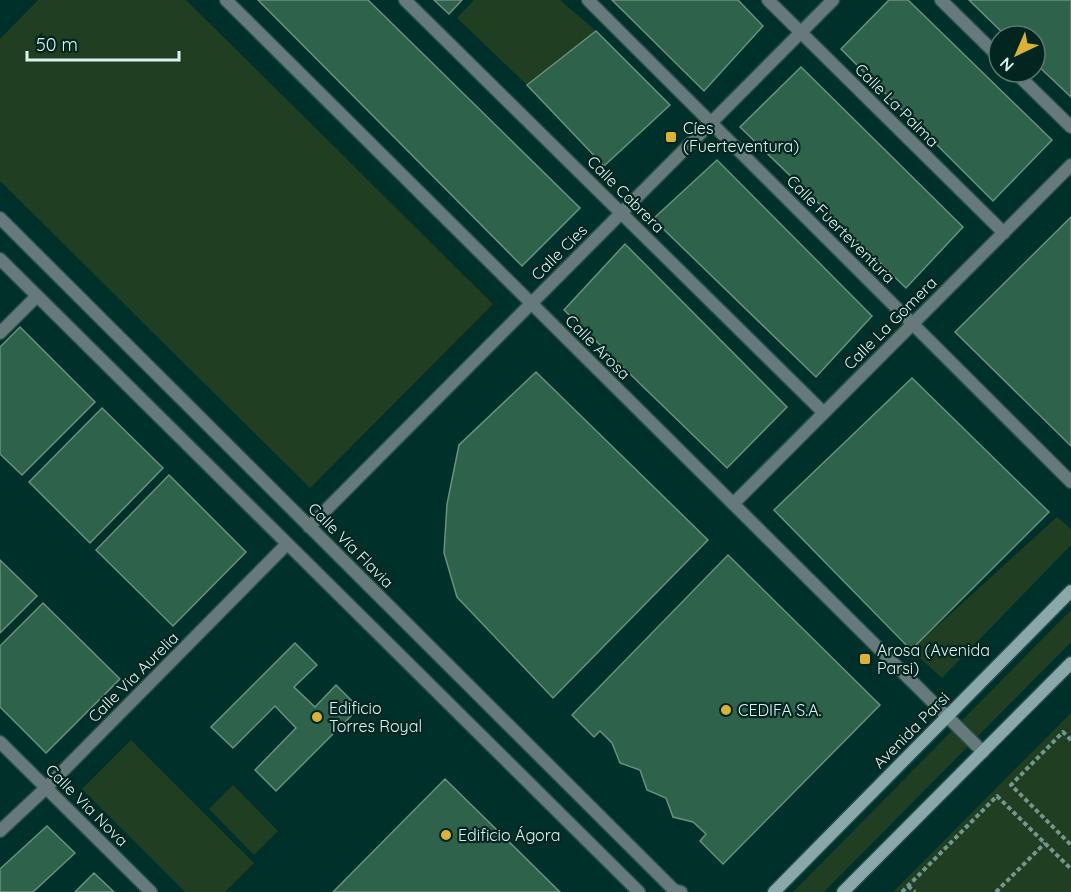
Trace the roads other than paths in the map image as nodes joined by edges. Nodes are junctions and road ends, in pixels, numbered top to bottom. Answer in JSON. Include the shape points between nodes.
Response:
{"nodes":[{"id":1,"x":226,"y":0,"type":"edge"},
{"id":2,"x":405,"y":0,"type":"edge"},
{"id":3,"x":588,"y":0,"type":"edge"},
{"id":4,"x":768,"y":0,"type":"edge"},
{"id":5,"x":833,"y":0,"type":"edge"},
{"id":6,"x":941,"y":0,"type":"edge"},
{"id":7,"x":801,"y":33,"type":"junction"},
{"id":8,"x":987,"y":45,"type":"edge"},
{"id":9,"x":1027,"y":84,"type":"edge"},
{"id":10,"x":711,"y":123,"type":"junction"},
{"id":11,"x":1071,"y":127,"type":"edge"},
{"id":12,"x":1071,"y":165,"type":"edge"},
{"id":13,"x":621,"y":213,"type":"junction"},
{"id":14,"x":0,"y":218,"type":"edge"},
{"id":15,"x":1004,"y":233,"type":"junction"},
{"id":16,"x":0,"y":259,"type":"edge"},
{"id":17,"x":37,"y":296,"type":"junction"},
{"id":18,"x":531,"y":303,"type":"junction"},
{"id":19,"x":912,"y":324,"type":"junction"},
{"id":20,"x":0,"y":333,"type":"edge"},
{"id":21,"x":824,"y":412,"type":"junction"},
{"id":22,"x":1071,"y":482,"type":"edge"},
{"id":23,"x":733,"y":504,"type":"junction"},
{"id":24,"x":309,"y":527,"type":"junction"},
{"id":25,"x":288,"y":544,"type":"junction"},
{"id":26,"x":1071,"y":591,"type":"edge"},
{"id":27,"x":1071,"y":663,"type":"edge"},
{"id":28,"x":947,"y":717,"type":"junction"},
{"id":29,"x":0,"y":742,"type":"edge"},
{"id":30,"x":983,"y":752,"type":"junction"},
{"id":31,"x":46,"y":788,"type":"junction"},
{"id":32,"x":0,"y":831,"type":"edge"},
{"id":33,"x":151,"y":892,"type":"edge"},
{"id":34,"x":639,"y":892,"type":"edge"},
{"id":35,"x":681,"y":892,"type":"edge"},
{"id":36,"x":774,"y":892,"type":"edge"},
{"id":37,"x":843,"y":892,"type":"edge"}],
"edges":[{"from":1,"to":18,"type":"street","name":"Calle Arosa"},
{"from":2,"to":13,"type":"street","name":"Calle Cabrera"},
{"from":3,"to":10,"type":"street","name":"Calle Fuerteventura"},
{"from":4,"to":7,"type":"street","name":"Calle La Palma"},
{"from":5,"to":7,"type":"street","name":"Calle Cies"},
{"from":6,"to":8,"type":"street"},
{"from":7,"to":10,"type":"street","name":"Calle Cies"},
{"from":7,"to":15,"type":"street","name":"Calle La Palma"},
{"from":9,"to":11,"type":"street"},
{"from":10,"to":13,"type":"street","name":"Calle Cies"},
{"from":10,"to":19,"type":"street","name":"Calle Fuerteventura"},
{"from":12,"to":15,"type":"street","name":"Calle La Gomera"},
{"from":13,"to":18,"type":"street","name":"Calle Cies"},
{"from":13,"to":21,"type":"street","name":"Calle Cabrera"},
{"from":14,"to":24,"type":"street","name":"Calle Vía Flavia"},
{"from":15,"to":19,"type":"street","name":"Calle La Gomera"},
{"from":16,"to":17,"type":"street"},
{"from":17,"to":20,"type":"street"},
{"from":17,"to":25,"type":"street"},
{"from":18,"to":23,"type":"street","name":"Calle Arosa"},
{"from":18,"to":24,"type":"street","name":"Calle Cies"},
{"from":19,"to":21,"type":"street","name":"Calle La Gomera"},
{"from":19,"to":22,"type":"street","name":"Calle Fuerteventura"},
{"from":21,"to":23,"type":"street","name":"Calle La Gomera"},
{"from":23,"to":28,"type":"street","name":"Calle Arosa"},
{"from":24,"to":35,"type":"street","name":"Calle Vía Flavia","via":[[674,890]]},
{"from":25,"to":31,"type":"street","name":"Calle Via Aurelia"},
{"from":25,"to":34,"type":"street"},
{"from":26,"to":28,"type":"street","name":"Avenida Parsi"},
{"from":27,"to":30,"type":"street"},
{"from":28,"to":30,"type":"street","name":"Calle Arosa"},
{"from":28,"to":36,"type":"street","name":"Avenida Parsi"},
{"from":29,"to":31,"type":"street","name":"Calle Via Nova"},
{"from":30,"to":37,"type":"street"},
{"from":31,"to":32,"type":"street","name":"Calle Via Aurelia"},
{"from":31,"to":33,"type":"street","name":"Calle Via Nova"}]}
